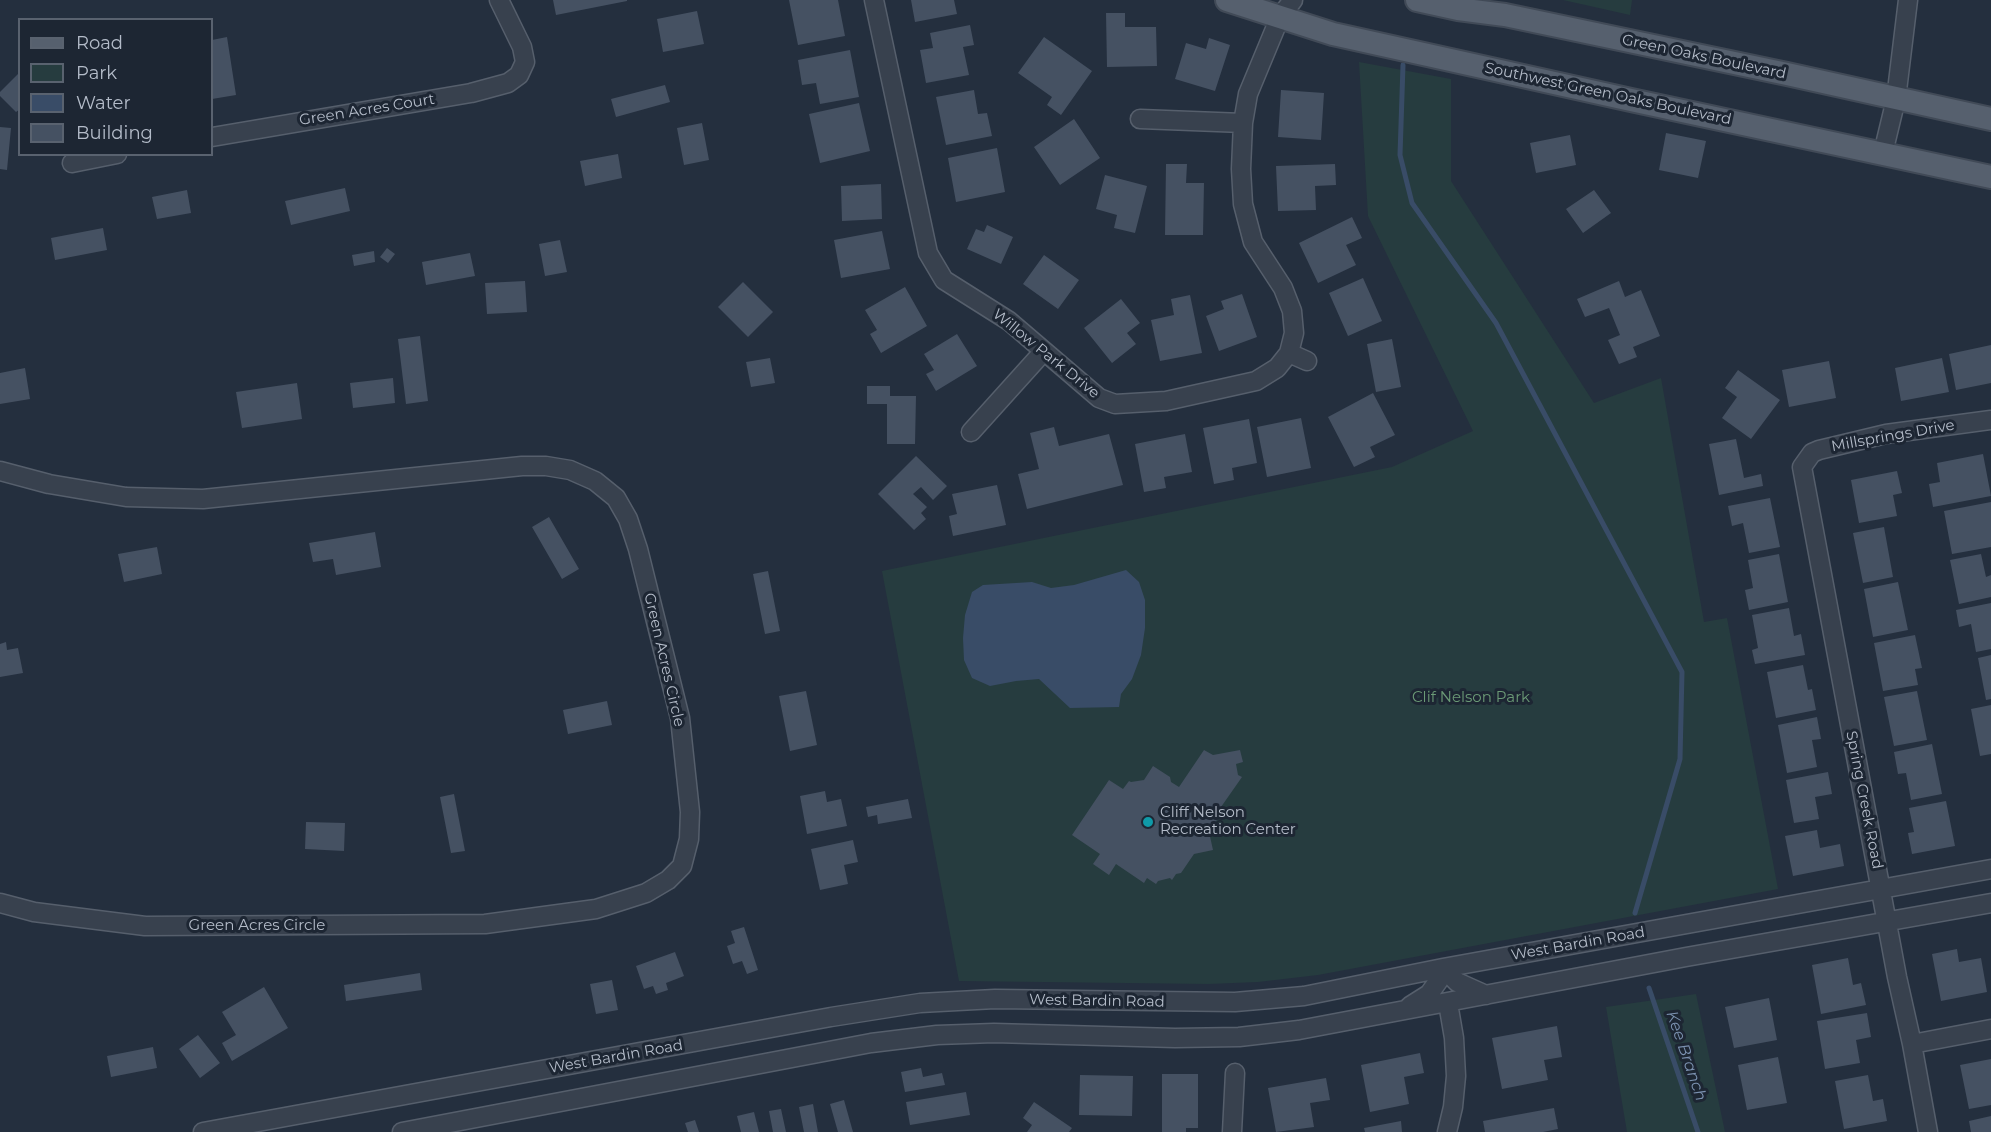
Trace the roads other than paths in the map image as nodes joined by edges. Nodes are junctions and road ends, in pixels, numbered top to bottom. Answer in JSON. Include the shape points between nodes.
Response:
{"nodes":[{"id":1,"x":499,"y":0,"type":"edge"},
{"id":2,"x":874,"y":0,"type":"edge"},
{"id":3,"x":1227,"y":0,"type":"edge"},
{"id":4,"x":1417,"y":0,"type":"edge"},
{"id":5,"x":1908,"y":0,"type":"edge"},
{"id":6,"x":1287,"y":8,"type":"edge"},
{"id":7,"x":1896,"y":99,"type":"junction"},
{"id":8,"x":1140,"y":119,"type":"dead end"},
{"id":9,"x":1991,"y":119,"type":"edge"},
{"id":10,"x":1243,"y":123,"type":"junction"},
{"id":11,"x":213,"y":137,"type":"edge"},
{"id":12,"x":1883,"y":153,"type":"junction"},
{"id":13,"x":107,"y":156,"type":"edge"},
{"id":14,"x":72,"y":163,"type":"dead end"},
{"id":15,"x":1991,"y":177,"type":"edge"},
{"id":16,"x":1044,"y":351,"type":"junction"},
{"id":17,"x":1289,"y":353,"type":"junction"},
{"id":18,"x":1307,"y":361,"type":"dead end"},
{"id":19,"x":1991,"y":420,"type":"edge"},
{"id":20,"x":971,"y":432,"type":"dead end"},
{"id":21,"x":1802,"y":467,"type":"joint"},
{"id":22,"x":0,"y":471,"type":"edge"},
{"id":23,"x":1991,"y":869,"type":"edge"},
{"id":24,"x":1881,"y":890,"type":"junction"},
{"id":25,"x":0,"y":903,"type":"edge"},
{"id":26,"x":1991,"y":903,"type":"edge"},
{"id":27,"x":1888,"y":922,"type":"junction"},
{"id":28,"x":1443,"y":968,"type":"junction"},
{"id":29,"x":1488,"y":995,"type":"junction"},
{"id":30,"x":995,"y":999,"type":"junction"},
{"id":31,"x":1448,"y":1003,"type":"junction"},
{"id":32,"x":1403,"y":1010,"type":"junction"},
{"id":33,"x":1991,"y":1029,"type":"edge"},
{"id":34,"x":994,"y":1033,"type":"junction"},
{"id":35,"x":1912,"y":1044,"type":"junction"},
{"id":36,"x":1235,"y":1073,"type":"dead end"},
{"id":37,"x":203,"y":1132,"type":"edge"},
{"id":38,"x":402,"y":1132,"type":"edge"},
{"id":39,"x":1232,"y":1132,"type":"edge"},
{"id":40,"x":1447,"y":1132,"type":"edge"},
{"id":41,"x":1928,"y":1132,"type":"edge"}],
"edges":[{"from":1,"to":11,"type":"street","name":"Green Acres Court","via":[[522,47],[525,62],[519,75],[508,83],[471,93]]},
{"from":2,"to":16,"type":"street","name":"Willow Park Drive","via":[[928,253],[944,280],[1009,321]]},
{"from":3,"to":6,"type":"main road","name":"Southwest Green Oaks Boulevard"},
{"from":4,"to":7,"type":"main road","name":"Green Oaks Boulevard"},
{"from":5,"to":7,"type":"street"},
{"from":6,"to":10,"type":"street","via":[[1248,94]]},
{"from":6,"to":12,"type":"main road","name":"Southwest Green Oaks Boulevard","via":[[1333,34]]},
{"from":7,"to":9,"type":"main road","name":"Green Oaks Boulevard"},
{"from":7,"to":12,"type":"street"},
{"from":8,"to":10,"type":"street"},
{"from":10,"to":17,"type":"street","via":[[1243,204],[1253,242],[1283,288],[1292,311],[1294,333]]},
{"from":12,"to":15,"type":"main road","name":"Southwest Green Oaks Boulevard"},
{"from":13,"to":14,"type":"street"},
{"from":16,"to":17,"type":"street","name":"Willow Park Drive","via":[[1099,398],[1115,404],[1166,401],[1256,381],[1277,368]]},
{"from":16,"to":20,"type":"street"},
{"from":17,"to":18,"type":"street"},
{"from":19,"to":21,"type":"street","name":"Millsprings Drive","via":[[1886,434],[1819,450]]},
{"from":21,"to":24,"type":"street","name":"Spring Creek Road"},
{"from":22,"to":25,"type":"street","name":"Green Acres Circle","via":[[126,497],[192,498],[522,466],[570,470],[595,481],[616,498],[638,549],[680,718],[690,812],[682,866],[646,893],[596,909],[486,924],[145,926],[34,912]]},
{"from":23,"to":24,"type":"street","name":"West Bardin Road"},
{"from":24,"to":27,"type":"street","name":"Spring Creek Road"},
{"from":24,"to":28,"type":"street","name":"West Bardin Road"},
{"from":26,"to":27,"type":"street"},
{"from":27,"to":29,"type":"street"},
{"from":27,"to":35,"type":"street","name":"Spring Creek Road"},
{"from":28,"to":29,"type":"street","via":[[1457,982]]},
{"from":28,"to":30,"type":"street","name":"West Bardin Road","via":[[1304,996],[1235,1002]]},
{"from":28,"to":32,"type":"street","via":[[1429,994]]},
{"from":29,"to":31,"type":"street"},
{"from":30,"to":34,"type":"street"},
{"from":30,"to":37,"type":"street","name":"West Bardin Road","via":[[920,1003],[831,1017]]},
{"from":31,"to":32,"type":"street"},
{"from":31,"to":40,"type":"street","via":[[1456,1076]]},
{"from":32,"to":34,"type":"street","via":[[1299,1030],[1239,1036]]},
{"from":33,"to":35,"type":"street"},
{"from":34,"to":38,"type":"street","via":[[872,1043]]},
{"from":35,"to":41,"type":"street","name":"Spring Creek Road"},
{"from":36,"to":39,"type":"street"}]}
